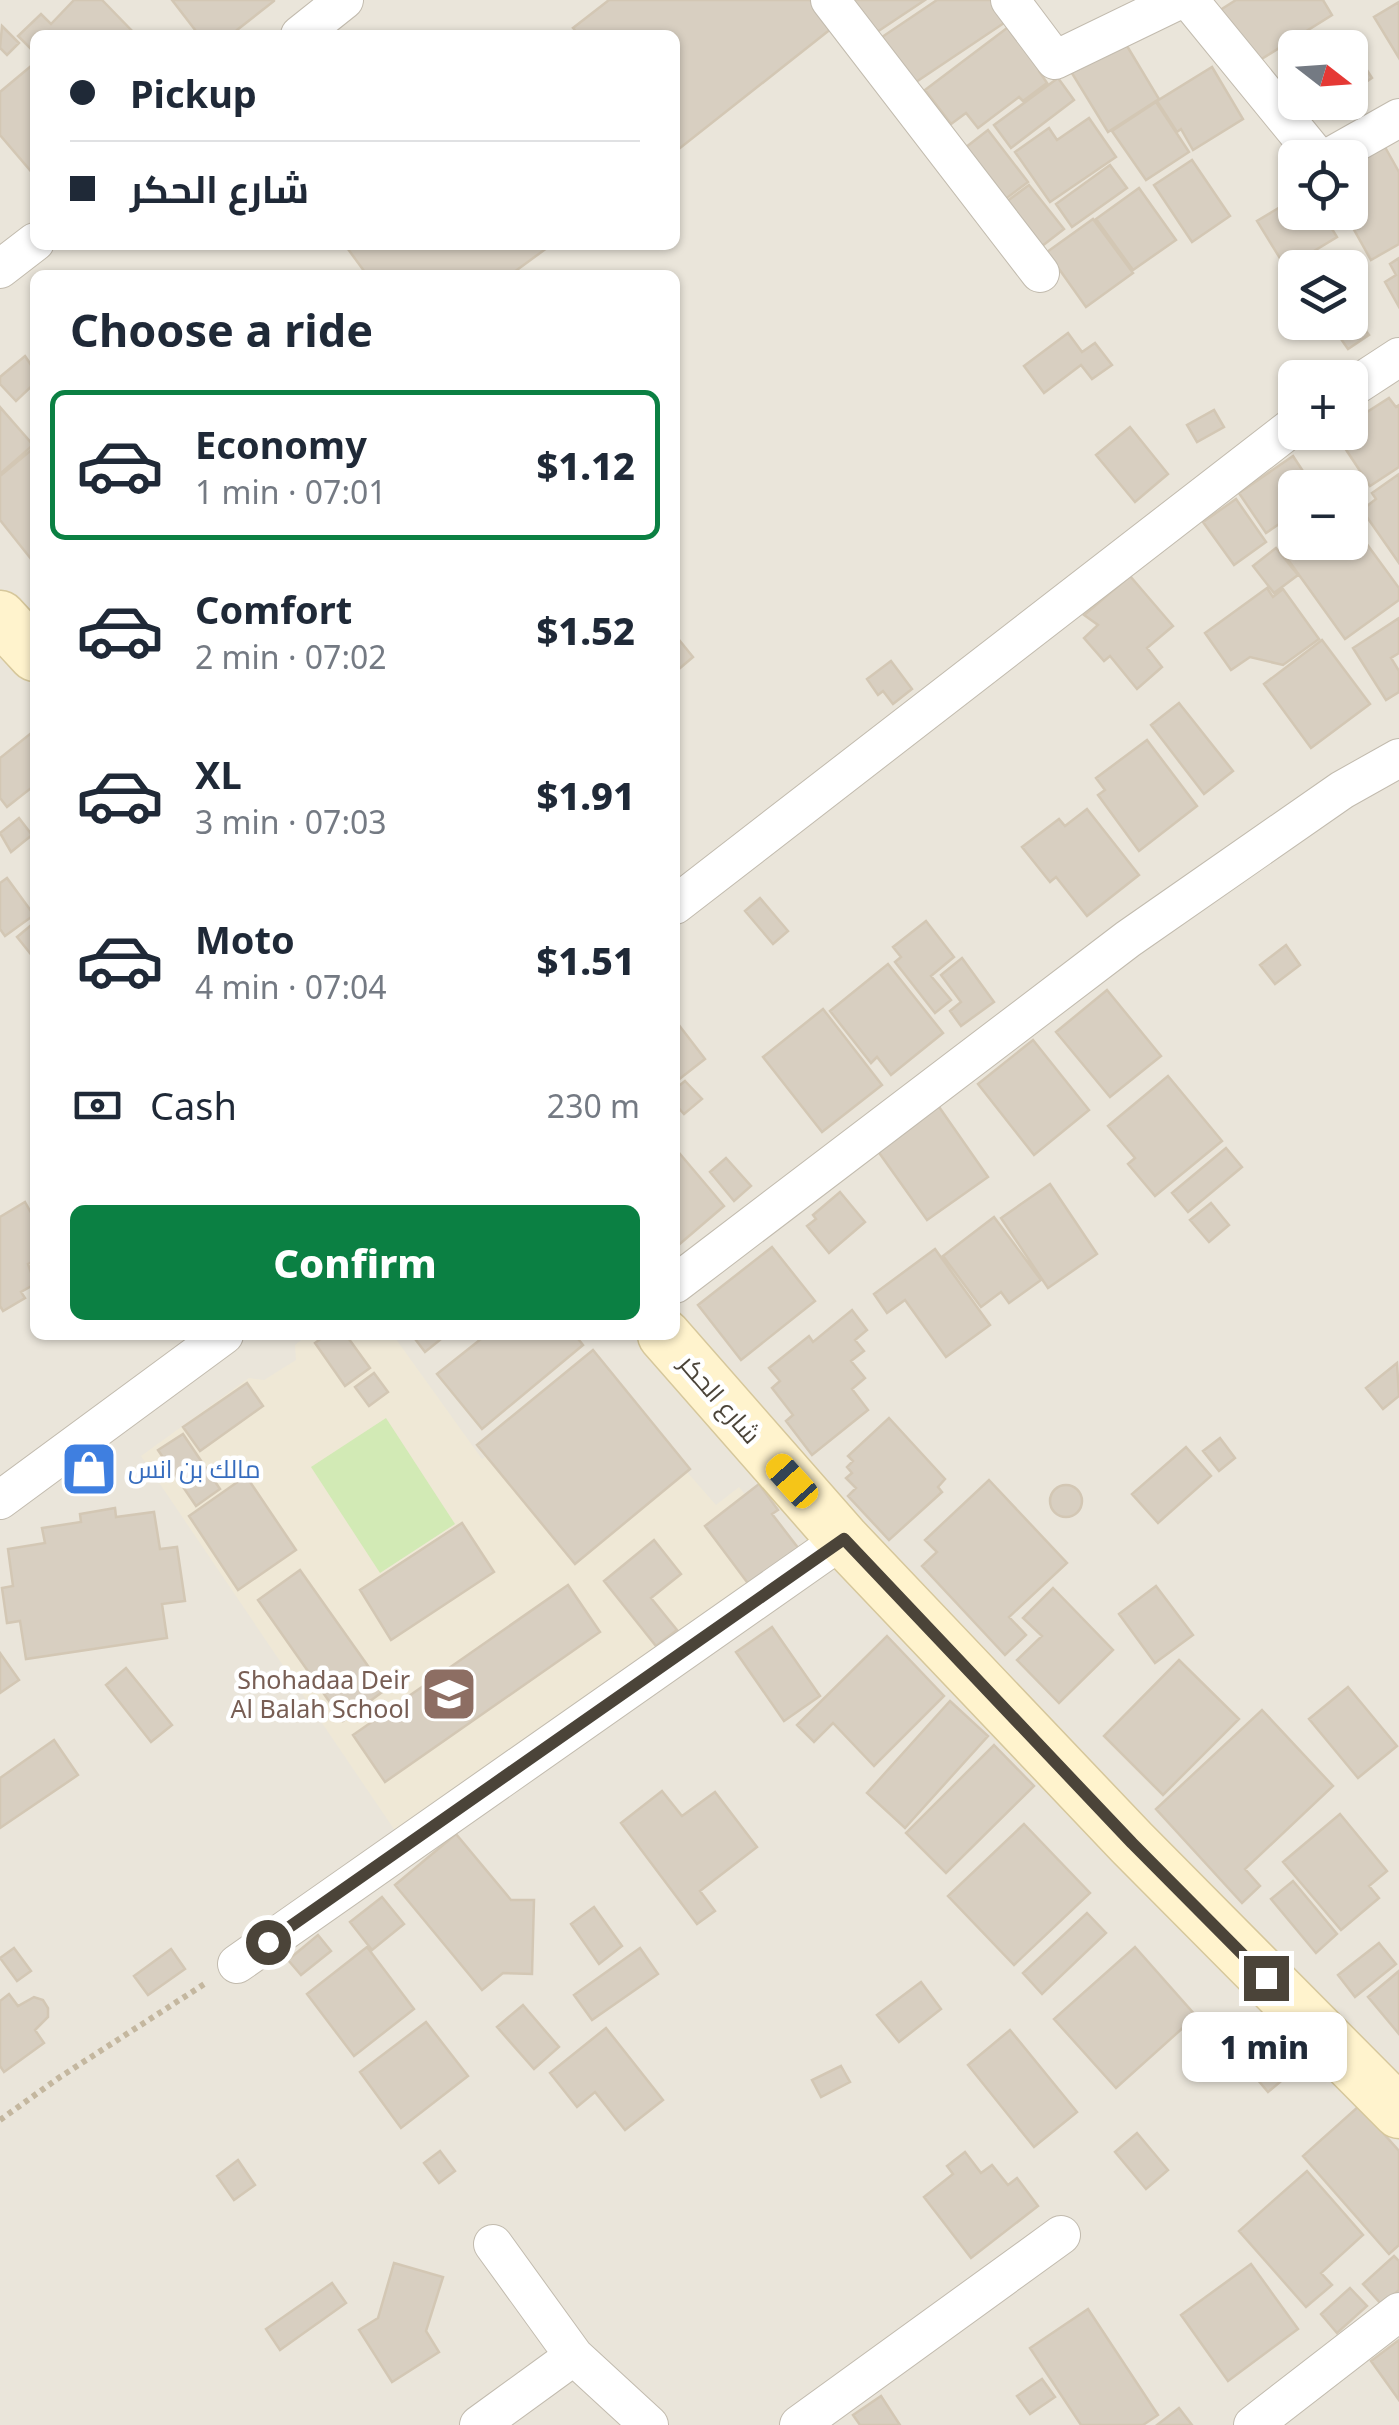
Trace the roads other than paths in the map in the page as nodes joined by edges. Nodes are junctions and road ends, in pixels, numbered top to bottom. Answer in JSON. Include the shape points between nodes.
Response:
{"nodes":[{"id":1,"x":344,"y":0,"type":"edge"},
{"id":2,"x":830,"y":0,"type":"edge"},
{"id":3,"x":1010,"y":0,"type":"edge"},
{"id":4,"x":1179,"y":0,"type":"edge"},
{"id":5,"x":1190,"y":0,"type":"edge"},
{"id":6,"x":306,"y":30,"type":"edge"},
{"id":7,"x":1399,"y":118,"type":"edge"},
{"id":8,"x":1303,"y":140,"type":"edge"},
{"id":9,"x":1360,"y":140,"type":"edge"},
{"id":10,"x":30,"y":246,"type":"edge"},
{"id":11,"x":0,"y":269,"type":"edge"},
{"id":12,"x":1040,"y":273,"type":"dead end"},
{"id":13,"x":1399,"y":357,"type":"edge"},
{"id":14,"x":1368,"y":377,"type":"edge"},
{"id":15,"x":1278,"y":439,"type":"edge"},
{"id":16,"x":0,"y":618,"type":"edge"},
{"id":17,"x":30,"y":650,"type":"edge"},
{"id":18,"x":1399,"y":758,"type":"edge"},
{"id":19,"x":680,"y":901,"type":"edge"},
{"id":20,"x":680,"y":1280,"type":"edge"},
{"id":21,"x":217,"y":1340,"type":"edge"},
{"id":22,"x":668,"y":1340,"type":"edge"},
{"id":23,"x":0,"y":1500,"type":"edge"},
{"id":24,"x":844,"y":1539,"type":"junction"},
{"id":25,"x":237,"y":1964,"type":"road end"},
{"id":26,"x":1399,"y":2112,"type":"edge"},
{"id":27,"x":1061,"y":2235,"type":"dead end"},
{"id":28,"x":493,"y":2244,"type":"dead end"},
{"id":29,"x":1399,"y":2312,"type":"edge"},
{"id":30,"x":574,"y":2356,"type":"junction"},
{"id":31,"x":479,"y":2425,"type":"edge"},
{"id":32,"x":648,"y":2425,"type":"edge"},
{"id":33,"x":798,"y":2425,"type":"edge"},
{"id":34,"x":1253,"y":2425,"type":"edge"}],
"edges":[{"from":1,"to":6,"type":"street"},
{"from":2,"to":12,"type":"street"},
{"from":3,"to":4,"type":"street","via":[[1055,60]]},
{"from":5,"to":8,"type":"street"},
{"from":7,"to":9,"type":"street"},
{"from":10,"to":11,"type":"street"},
{"from":13,"to":14,"type":"street"},
{"from":15,"to":19,"type":"street"},
{"from":16,"to":17,"type":"street"},
{"from":18,"to":20,"type":"street","via":[[1128,938]]},
{"from":21,"to":23,"type":"street"},
{"from":22,"to":24,"type":"street","name":"شارع الحكر"},
{"from":24,"to":25,"type":"street"},
{"from":24,"to":26,"type":"street","name":"شارع الحكر"},
{"from":27,"to":33,"type":"street"},
{"from":28,"to":30,"type":"street"},
{"from":29,"to":34,"type":"street"},
{"from":30,"to":31,"type":"street"},
{"from":30,"to":32,"type":"street"}]}
